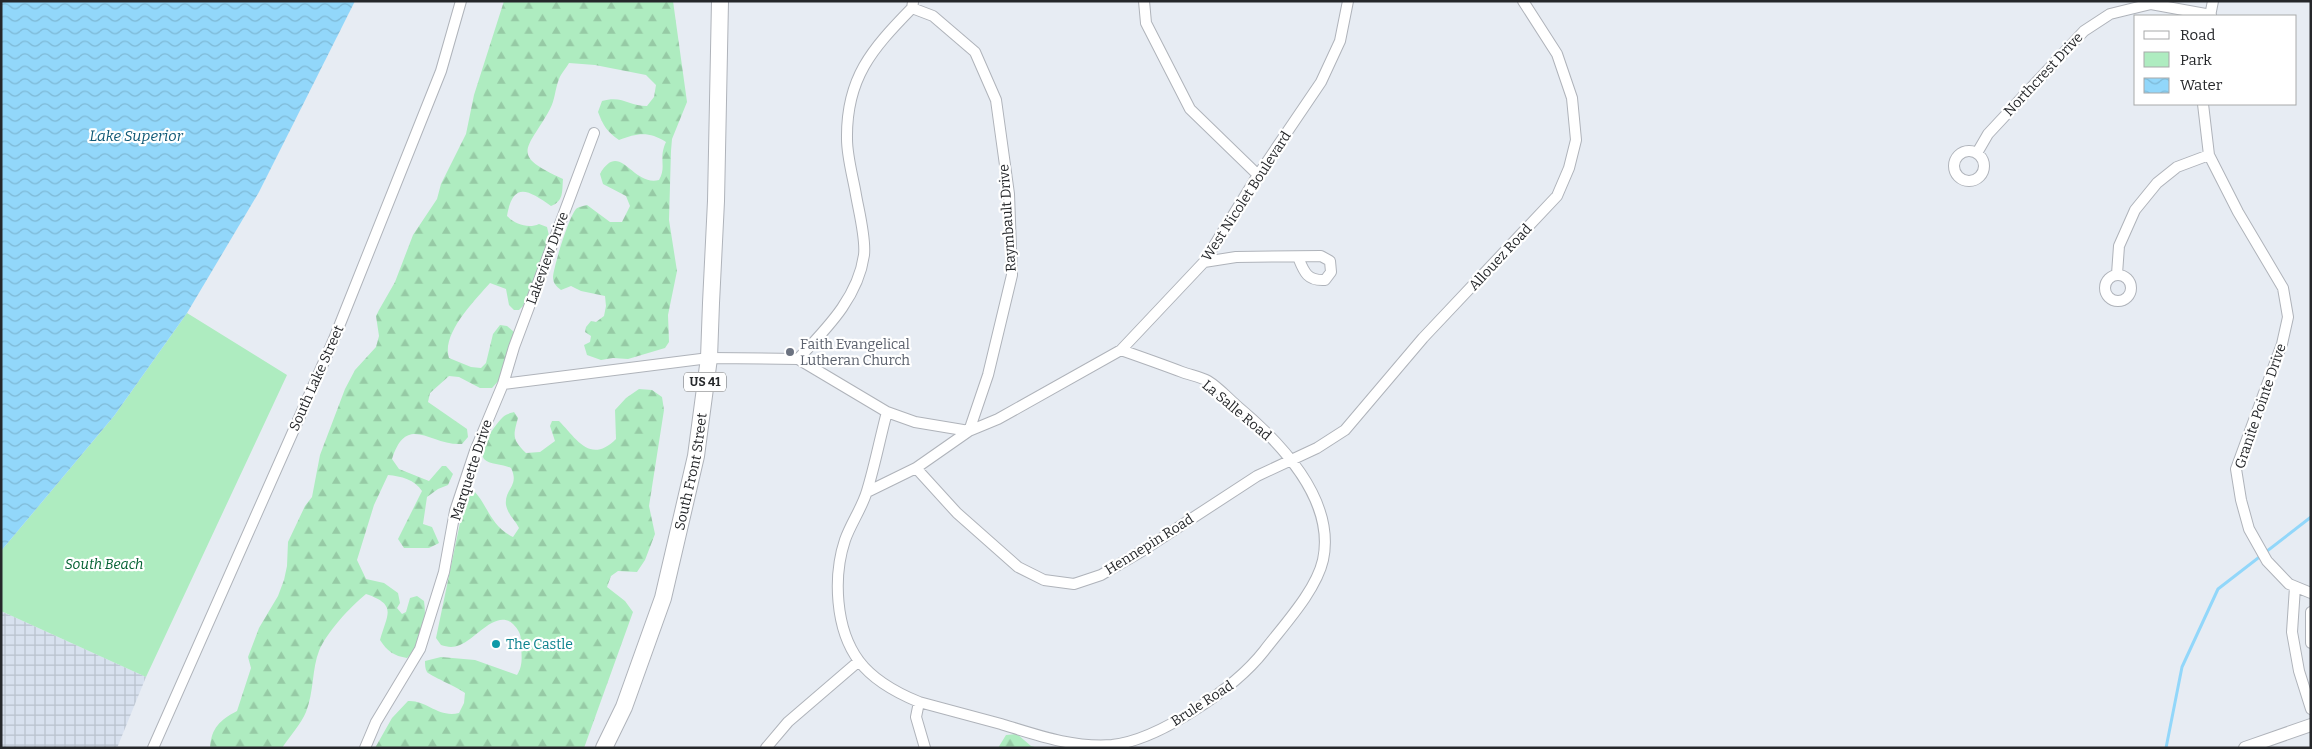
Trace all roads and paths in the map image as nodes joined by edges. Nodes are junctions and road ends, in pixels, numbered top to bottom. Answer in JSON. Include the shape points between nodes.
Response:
{"nodes":[{"id":1,"x":461,"y":1,"type":"edge"},
{"id":2,"x":720,"y":1,"type":"edge"},
{"id":3,"x":1144,"y":1,"type":"edge"},
{"id":4,"x":1348,"y":1,"type":"edge"},
{"id":5,"x":1523,"y":1,"type":"edge"},
{"id":6,"x":2213,"y":1,"type":"edge"},
{"id":7,"x":912,"y":5,"type":"edge"},
{"id":8,"x":2206,"y":15,"type":"edge"},
{"id":9,"x":2211,"y":15,"type":"edge"},
{"id":10,"x":2203,"y":105,"type":"edge"},
{"id":11,"x":594,"y":133,"type":"dead end"},
{"id":12,"x":1977,"y":153,"type":"dead end"},
{"id":13,"x":2209,"y":155,"type":"junction"},
{"id":14,"x":1258,"y":175,"type":"junction"},
{"id":15,"x":1298,"y":257,"type":"dead end"},
{"id":16,"x":1204,"y":262,"type":"junction"},
{"id":17,"x":2117,"y":274,"type":"dead end"},
{"id":18,"x":1120,"y":350,"type":"junction"},
{"id":19,"x":708,"y":358,"type":"junction"},
{"id":20,"x":798,"y":359,"type":"junction"},
{"id":21,"x":502,"y":384,"type":"junction"},
{"id":22,"x":887,"y":412,"type":"junction"},
{"id":23,"x":969,"y":431,"type":"junction"},
{"id":24,"x":1291,"y":459,"type":"junction"},
{"id":25,"x":916,"y":468,"type":"junction"},
{"id":26,"x":867,"y":492,"type":"junction"},
{"id":27,"x":2296,"y":588,"type":"junction"},
{"id":28,"x":2311,"y":593,"type":"edge"},
{"id":29,"x":2311,"y":612,"type":"edge"},
{"id":30,"x":2311,"y":643,"type":"edge"},
{"id":31,"x":859,"y":661,"type":"junction"},
{"id":32,"x":919,"y":702,"type":"junction"},
{"id":33,"x":2311,"y":708,"type":"edge"},
{"id":34,"x":2311,"y":725,"type":"edge"},
{"id":35,"x":1082,"y":747,"type":"edge"},
{"id":36,"x":153,"y":748,"type":"edge"},
{"id":37,"x":365,"y":748,"type":"edge"},
{"id":38,"x":604,"y":748,"type":"edge"},
{"id":39,"x":766,"y":748,"type":"edge"},
{"id":40,"x":925,"y":748,"type":"edge"},
{"id":41,"x":2245,"y":748,"type":"edge"}],
"edges":[{"from":1,"to":36,"type":"street","name":"South Lake Street","via":[[441,71],[334,339]]},
{"from":2,"to":19,"type":"highway","name":"South Front Street","number":"US 41","via":[[716,202]]},
{"from":3,"to":14,"type":"street","via":[[1146,23],[1190,109]]},
{"from":4,"to":14,"type":"street","name":"West Nicolet Boulevard","via":[[1340,41],[1321,82]]},
{"from":5,"to":24,"type":"street","name":"Allouez Road","via":[[1557,54],[1572,98],[1576,140],[1558,196],[1423,338],[1345,430]]},
{"from":6,"to":9,"type":"street"},
{"from":7,"to":20,"type":"street","via":[[882,38],[851,92],[847,140],[864,253],[860,274],[844,306]]},
{"from":7,"to":23,"type":"street","name":"Raymbault Drive","via":[[933,16],[975,52],[996,100],[1009,194],[1012,275],[988,375]]},
{"from":8,"to":12,"type":"street","name":"Northcrest Drive","via":[[2151,4],[2110,14],[2078,37],[1988,134]]},
{"from":10,"to":13,"type":"street","name":"Granite Pointe Drive"},
{"from":11,"to":21,"type":"street","name":"Lakeview Drive"},
{"from":13,"to":17,"type":"street","via":[[2178,167],[2157,183],[2135,210],[2119,246]]},
{"from":13,"to":27,"type":"street","name":"Granite Pointe Drive","via":[[2283,288],[2288,317],[2282,344],[2236,469],[2249,529],[2267,561]]},
{"from":14,"to":16,"type":"street","name":"West Nicolet Boulevard"},
{"from":15,"to":16,"type":"street","via":[[1236,257]]},
{"from":16,"to":18,"type":"street","name":"West Nicolet Boulevard"},
{"from":18,"to":23,"type":"street","name":"West Nicolet Boulevard","via":[[1019,408]]},
{"from":18,"to":24,"type":"street","name":"La Salle Road","via":[[1208,381],[1264,428]]},
{"from":19,"to":20,"type":"street"},
{"from":19,"to":21,"type":"street"},
{"from":19,"to":38,"type":"highway","name":"South Front Street","number":"US 41","via":[[696,456],[663,598],[624,707]]},
{"from":20,"to":22,"type":"street"},
{"from":21,"to":37,"type":"street","name":"Marquette Drive","via":[[455,511],[444,572],[420,649],[376,722]]},
{"from":22,"to":23,"type":"street","via":[[939,428]]},
{"from":22,"to":26,"type":"street"},
{"from":23,"to":25,"type":"street","name":"West Nicolet Boulevard"},
{"from":24,"to":25,"type":"street","name":"Hennepin Road","via":[[1257,476],[1101,575],[1074,584],[1044,580],[1018,567],[956,513]]},
{"from":24,"to":35,"type":"street","name":"Brule Road","via":[[1315,500],[1326,541],[1316,578],[1287,621],[1244,674],[1158,731],[1112,745]]},
{"from":25,"to":26,"type":"street","name":"West Nicolet Boulevard"},
{"from":26,"to":31,"type":"street","via":[[845,539],[839,570],[843,623]]},
{"from":27,"to":28,"type":"street"},
{"from":27,"to":33,"type":"street","via":[[2292,632]]},
{"from":29,"to":30,"type":"street"},
{"from":31,"to":32,"type":"street","name":"Brule Road","via":[[889,688]]},
{"from":31,"to":39,"type":"street","via":[[788,722]]},
{"from":32,"to":35,"type":"street","name":"Brule Road"},
{"from":32,"to":40,"type":"street","via":[[916,717]]},
{"from":34,"to":41,"type":"street"}]}
